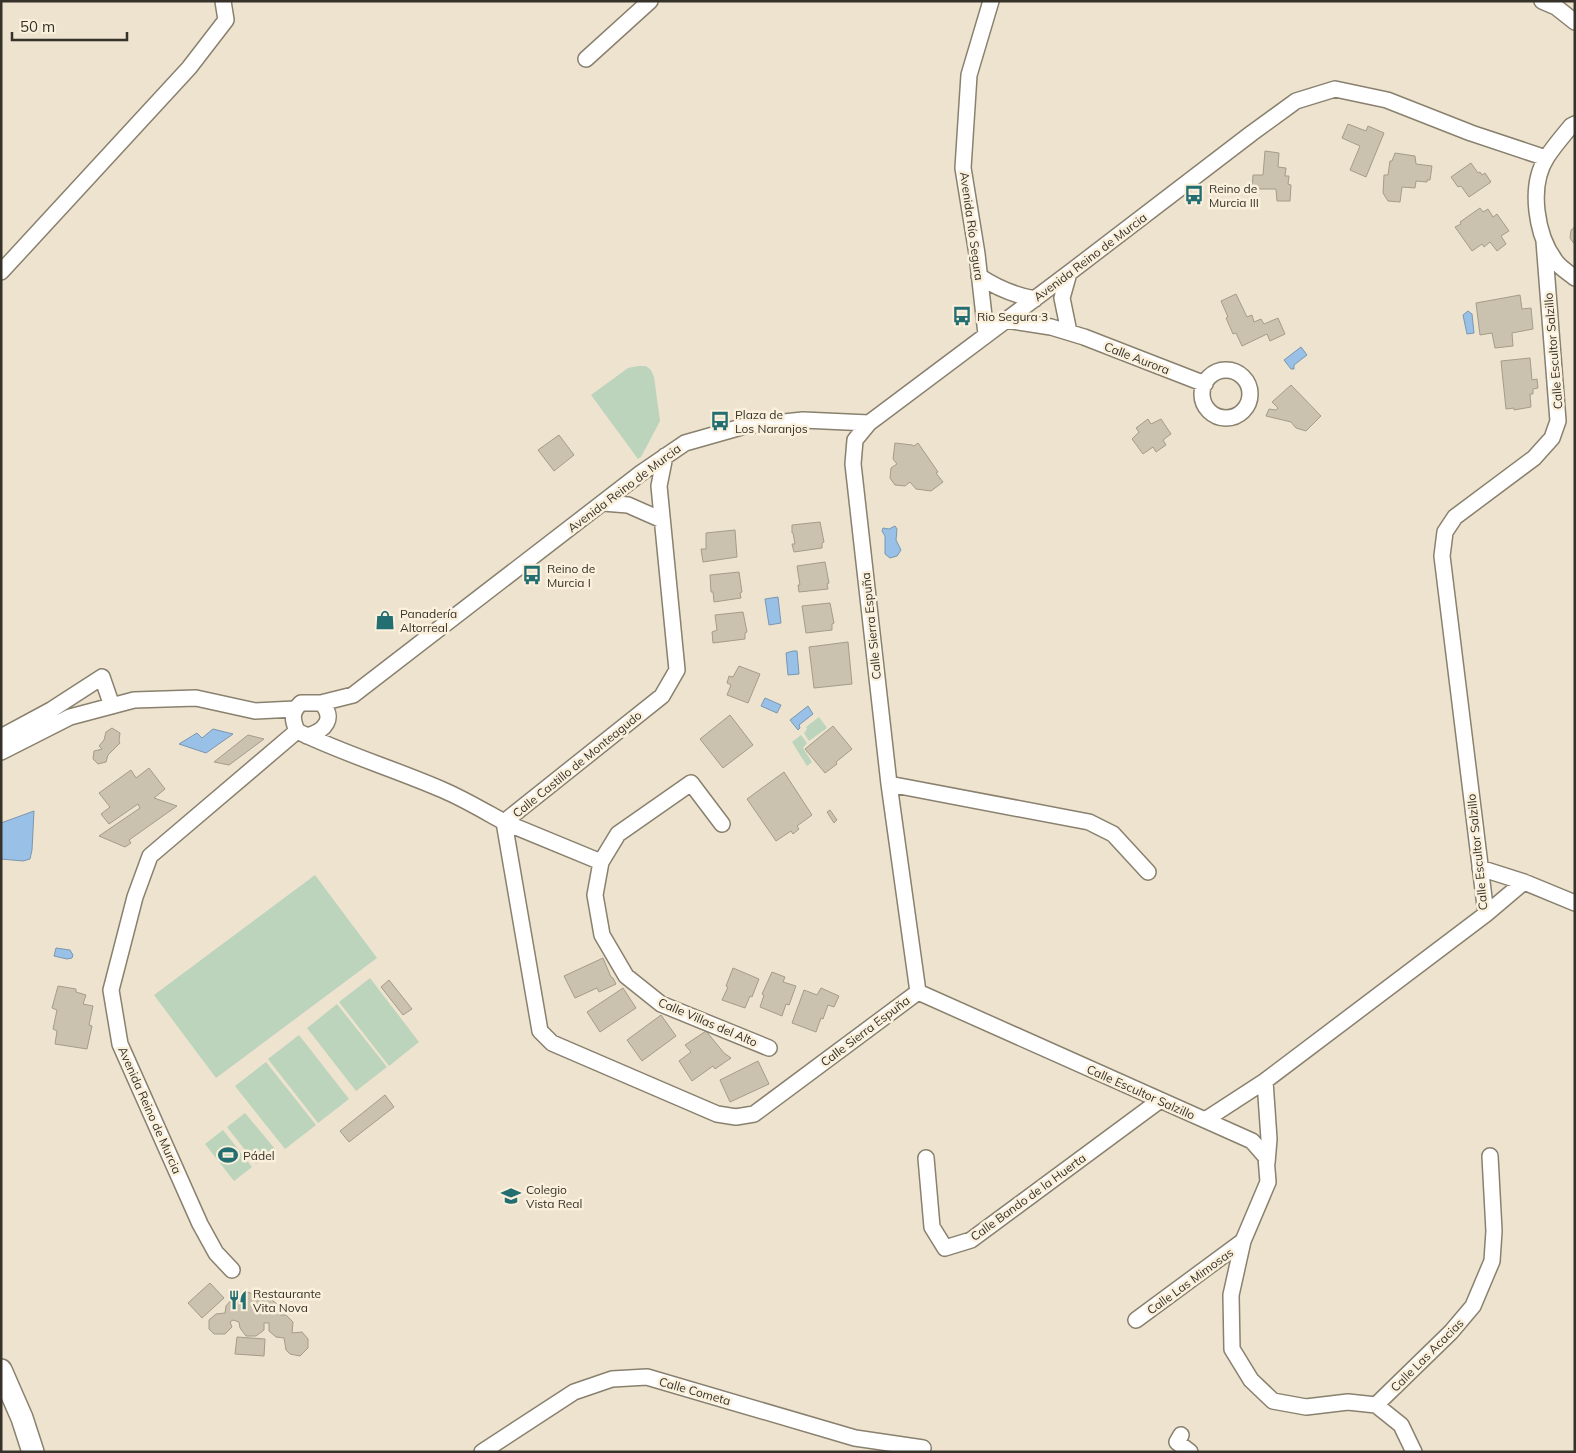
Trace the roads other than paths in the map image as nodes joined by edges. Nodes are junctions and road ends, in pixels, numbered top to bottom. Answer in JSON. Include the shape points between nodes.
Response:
{"nodes":[{"id":1,"x":223,"y":1,"type":"edge"},
{"id":2,"x":650,"y":1,"type":"edge"},
{"id":3,"x":991,"y":1,"type":"edge"},
{"id":4,"x":1542,"y":1,"type":"edge"},
{"id":5,"x":1575,"y":22,"type":"edge"},
{"id":6,"x":586,"y":59,"type":"dead end"},
{"id":7,"x":1575,"y":124,"type":"edge"},
{"id":8,"x":1546,"y":158,"type":"junction"},
{"id":9,"x":1544,"y":241,"type":"junction"},
{"id":10,"x":1,"y":272,"type":"edge"},
{"id":11,"x":1069,"y":273,"type":"junction"},
{"id":12,"x":979,"y":276,"type":"junction"},
{"id":13,"x":1575,"y":278,"type":"edge"},
{"id":14,"x":1035,"y":299,"type":"junction"},
{"id":15,"x":1006,"y":320,"type":"junction"},
{"id":16,"x":1069,"y":332,"type":"junction"},
{"id":17,"x":986,"y":334,"type":"junction"},
{"id":18,"x":1204,"y":384,"type":"dead end"},
{"id":19,"x":869,"y":423,"type":"junction"},
{"id":20,"x":665,"y":456,"type":"junction"},
{"id":21,"x":603,"y":503,"type":"junction"},
{"id":22,"x":662,"y":520,"type":"junction"},
{"id":23,"x":353,"y":695,"type":"junction"},
{"id":24,"x":321,"y":703,"type":"junction"},
{"id":25,"x":112,"y":706,"type":"junction"},
{"id":26,"x":295,"y":709,"type":"junction"},
{"id":27,"x":329,"y":716,"type":"junction"},
{"id":28,"x":302,"y":733,"type":"junction"},
{"id":29,"x":1,"y":737,"type":"edge"},
{"id":30,"x":1,"y":752,"type":"edge"},
{"id":31,"x":889,"y":784,"type":"junction"},
{"id":32,"x":504,"y":822,"type":"junction"},
{"id":33,"x":722,"y":824,"type":"dead end"},
{"id":34,"x":601,"y":862,"type":"junction"},
{"id":35,"x":1480,"y":868,"type":"junction"},
{"id":36,"x":1148,"y":872,"type":"dead end"},
{"id":37,"x":1524,"y":882,"type":"junction"},
{"id":38,"x":1575,"y":903,"type":"edge"},
{"id":39,"x":1486,"y":914,"type":"junction"},
{"id":40,"x":918,"y":992,"type":"junction"},
{"id":41,"x":769,"y":1048,"type":"dead end"},
{"id":42,"x":1265,"y":1081,"type":"junction"},
{"id":43,"x":1159,"y":1100,"type":"junction"},
{"id":44,"x":1205,"y":1120,"type":"junction"},
{"id":45,"x":1490,"y":1156,"type":"dead end"},
{"id":46,"x":926,"y":1158,"type":"dead end"},
{"id":47,"x":1267,"y":1168,"type":"junction"},
{"id":48,"x":1243,"y":1241,"type":"junction"},
{"id":49,"x":232,"y":1270,"type":"dead end"},
{"id":50,"x":1136,"y":1320,"type":"dead end"},
{"id":51,"x":1,"y":1370,"type":"edge"},
{"id":52,"x":1376,"y":1405,"type":"junction"},
{"id":53,"x":1181,"y":1435,"type":"dead end"},
{"id":54,"x":923,"y":1448,"type":"dead end"},
{"id":55,"x":32,"y":1452,"type":"edge"},
{"id":56,"x":482,"y":1452,"type":"edge"},
{"id":57,"x":1190,"y":1452,"type":"edge"},
{"id":58,"x":1414,"y":1452,"type":"edge"}],
"edges":[{"from":1,"to":10,"type":"street","via":[[226,20],[189,68]]},
{"from":2,"to":6,"type":"street"},
{"from":3,"to":12,"type":"street","name":"Avenida Río Segura","via":[[969,74],[963,168]]},
{"from":4,"to":5,"type":"street"},
{"from":7,"to":8,"type":"street"},
{"from":8,"to":9,"type":"street","via":[[1537,185],[1536,214]]},
{"from":8,"to":11,"type":"street","name":"Avenida Reino de Murcia","via":[[1386,100],[1335,89],[1296,101]]},
{"from":9,"to":13,"type":"street","via":[[1557,263]]},
{"from":9,"to":35,"type":"street","name":"Calle Escultor Salzillo","via":[[1558,421],[1552,438],[1534,458],[1455,517],[1445,532],[1442,556]]},
{"from":11,"to":14,"type":"street","name":"Avenida Reino de Murcia"},
{"from":11,"to":16,"type":"street","via":[[1062,298]]},
{"from":12,"to":14,"type":"street","via":[[1013,295]]},
{"from":12,"to":17,"type":"street","name":"Avenida Río Segura"},
{"from":14,"to":15,"type":"street","name":"Avenida Reino de Murcia"},
{"from":15,"to":16,"type":"street","name":"Calle Aurora"},
{"from":15,"to":17,"type":"street","name":"Avenida Reino de Murcia"},
{"from":16,"to":18,"type":"street","name":"Calle Aurora"},
{"from":17,"to":19,"type":"street","name":"Avenida Reino de Murcia"},
{"from":19,"to":20,"type":"street","name":"Avenida Reino de Murcia","via":[[803,420],[745,426],[685,442]]},
{"from":19,"to":31,"type":"street","name":"Calle Sierra Espuña","via":[[855,440],[853,464]]},
{"from":20,"to":21,"type":"street","name":"Avenida Reino de Murcia"},
{"from":20,"to":22,"type":"street","name":"Calle Castillo de Monteagudo","via":[[659,486]]},
{"from":21,"to":22,"type":"street","via":[[628,505]]},
{"from":21,"to":23,"type":"street","name":"Avenida Reino de Murcia"},
{"from":22,"to":32,"type":"street","name":"Calle Castillo de Monteagudo","via":[[677,670],[662,696]]},
{"from":23,"to":24,"type":"street","name":"Avenida Reino de Murcia"},
{"from":23,"to":27,"type":"street","name":"Avenida Reino de Murcia"},
{"from":24,"to":26,"type":"street","name":"Avenida Reino de Murcia","via":[[301,703]]},
{"from":24,"to":27,"type":"street"},
{"from":25,"to":26,"type":"street","via":[[134,700],[196,698],[255,711]]},
{"from":25,"to":29,"type":"street","via":[[102,677]]},
{"from":25,"to":30,"type":"street","via":[[70,717]]},
{"from":26,"to":28,"type":"street","via":[[292,720]]},
{"from":27,"to":28,"type":"street","name":"Avenida Reino de Murcia","via":[[326,724],[314,734]]},
{"from":28,"to":32,"type":"street","name":"Calle Castillo de Monteagudo","via":[[442,790]]},
{"from":28,"to":49,"type":"street","name":"Avenida Reino de Murcia","via":[[150,856],[135,898],[111,990],[120,1044],[200,1224],[216,1253]]},
{"from":31,"to":36,"type":"street","via":[[1089,822],[1113,834]]},
{"from":31,"to":40,"type":"street","name":"Calle Sierra Espuña"},
{"from":32,"to":34,"type":"street"},
{"from":32,"to":40,"type":"street","name":"Calle Sierra Espuña","via":[[540,1031],[552,1043],[717,1114],[736,1117],[754,1114]]},
{"from":33,"to":34,"type":"street","via":[[691,783],[618,834]]},
{"from":34,"to":41,"type":"street","name":"Calle Villas del Alto","via":[[595,895],[602,935],[626,976],[661,1004]]},
{"from":35,"to":37,"type":"street"},
{"from":35,"to":39,"type":"street","name":"Calle Escultor Salzillo"},
{"from":37,"to":38,"type":"street"},
{"from":37,"to":39,"type":"street"},
{"from":39,"to":42,"type":"street","name":"Calle Escultor Salzillo"},
{"from":40,"to":43,"type":"street","name":"Calle Escultor Salzillo"},
{"from":42,"to":44,"type":"street","name":"Calle Escultor Salzillo"},
{"from":42,"to":47,"type":"street","via":[[1269,1139]]},
{"from":43,"to":44,"type":"street","name":"Calle Escultor Salzillo"},
{"from":43,"to":46,"type":"street","name":"Calle Bando de la Huerta","via":[[971,1240],[945,1248],[932,1227]]},
{"from":44,"to":47,"type":"street","via":[[1252,1141],[1266,1157]]},
{"from":45,"to":52,"type":"street","name":"Calle Las Acacias","via":[[1494,1231],[1492,1261],[1473,1306],[1452,1332]]},
{"from":47,"to":48,"type":"street","via":[[1268,1182]]},
{"from":48,"to":50,"type":"street","name":"Calle Las Mimosas"},
{"from":48,"to":52,"type":"street","via":[[1231,1295],[1232,1349],[1251,1380],[1273,1401],[1306,1407],[1348,1402]]},
{"from":51,"to":55,"type":"street","via":[[22,1418]]},
{"from":52,"to":58,"type":"street","via":[[1401,1425]]},
{"from":53,"to":57,"type":"street","via":[[1177,1442]]},
{"from":54,"to":56,"type":"street","name":"Calle Cometa","via":[[855,1438],[647,1377],[612,1379],[574,1392]]}]}
